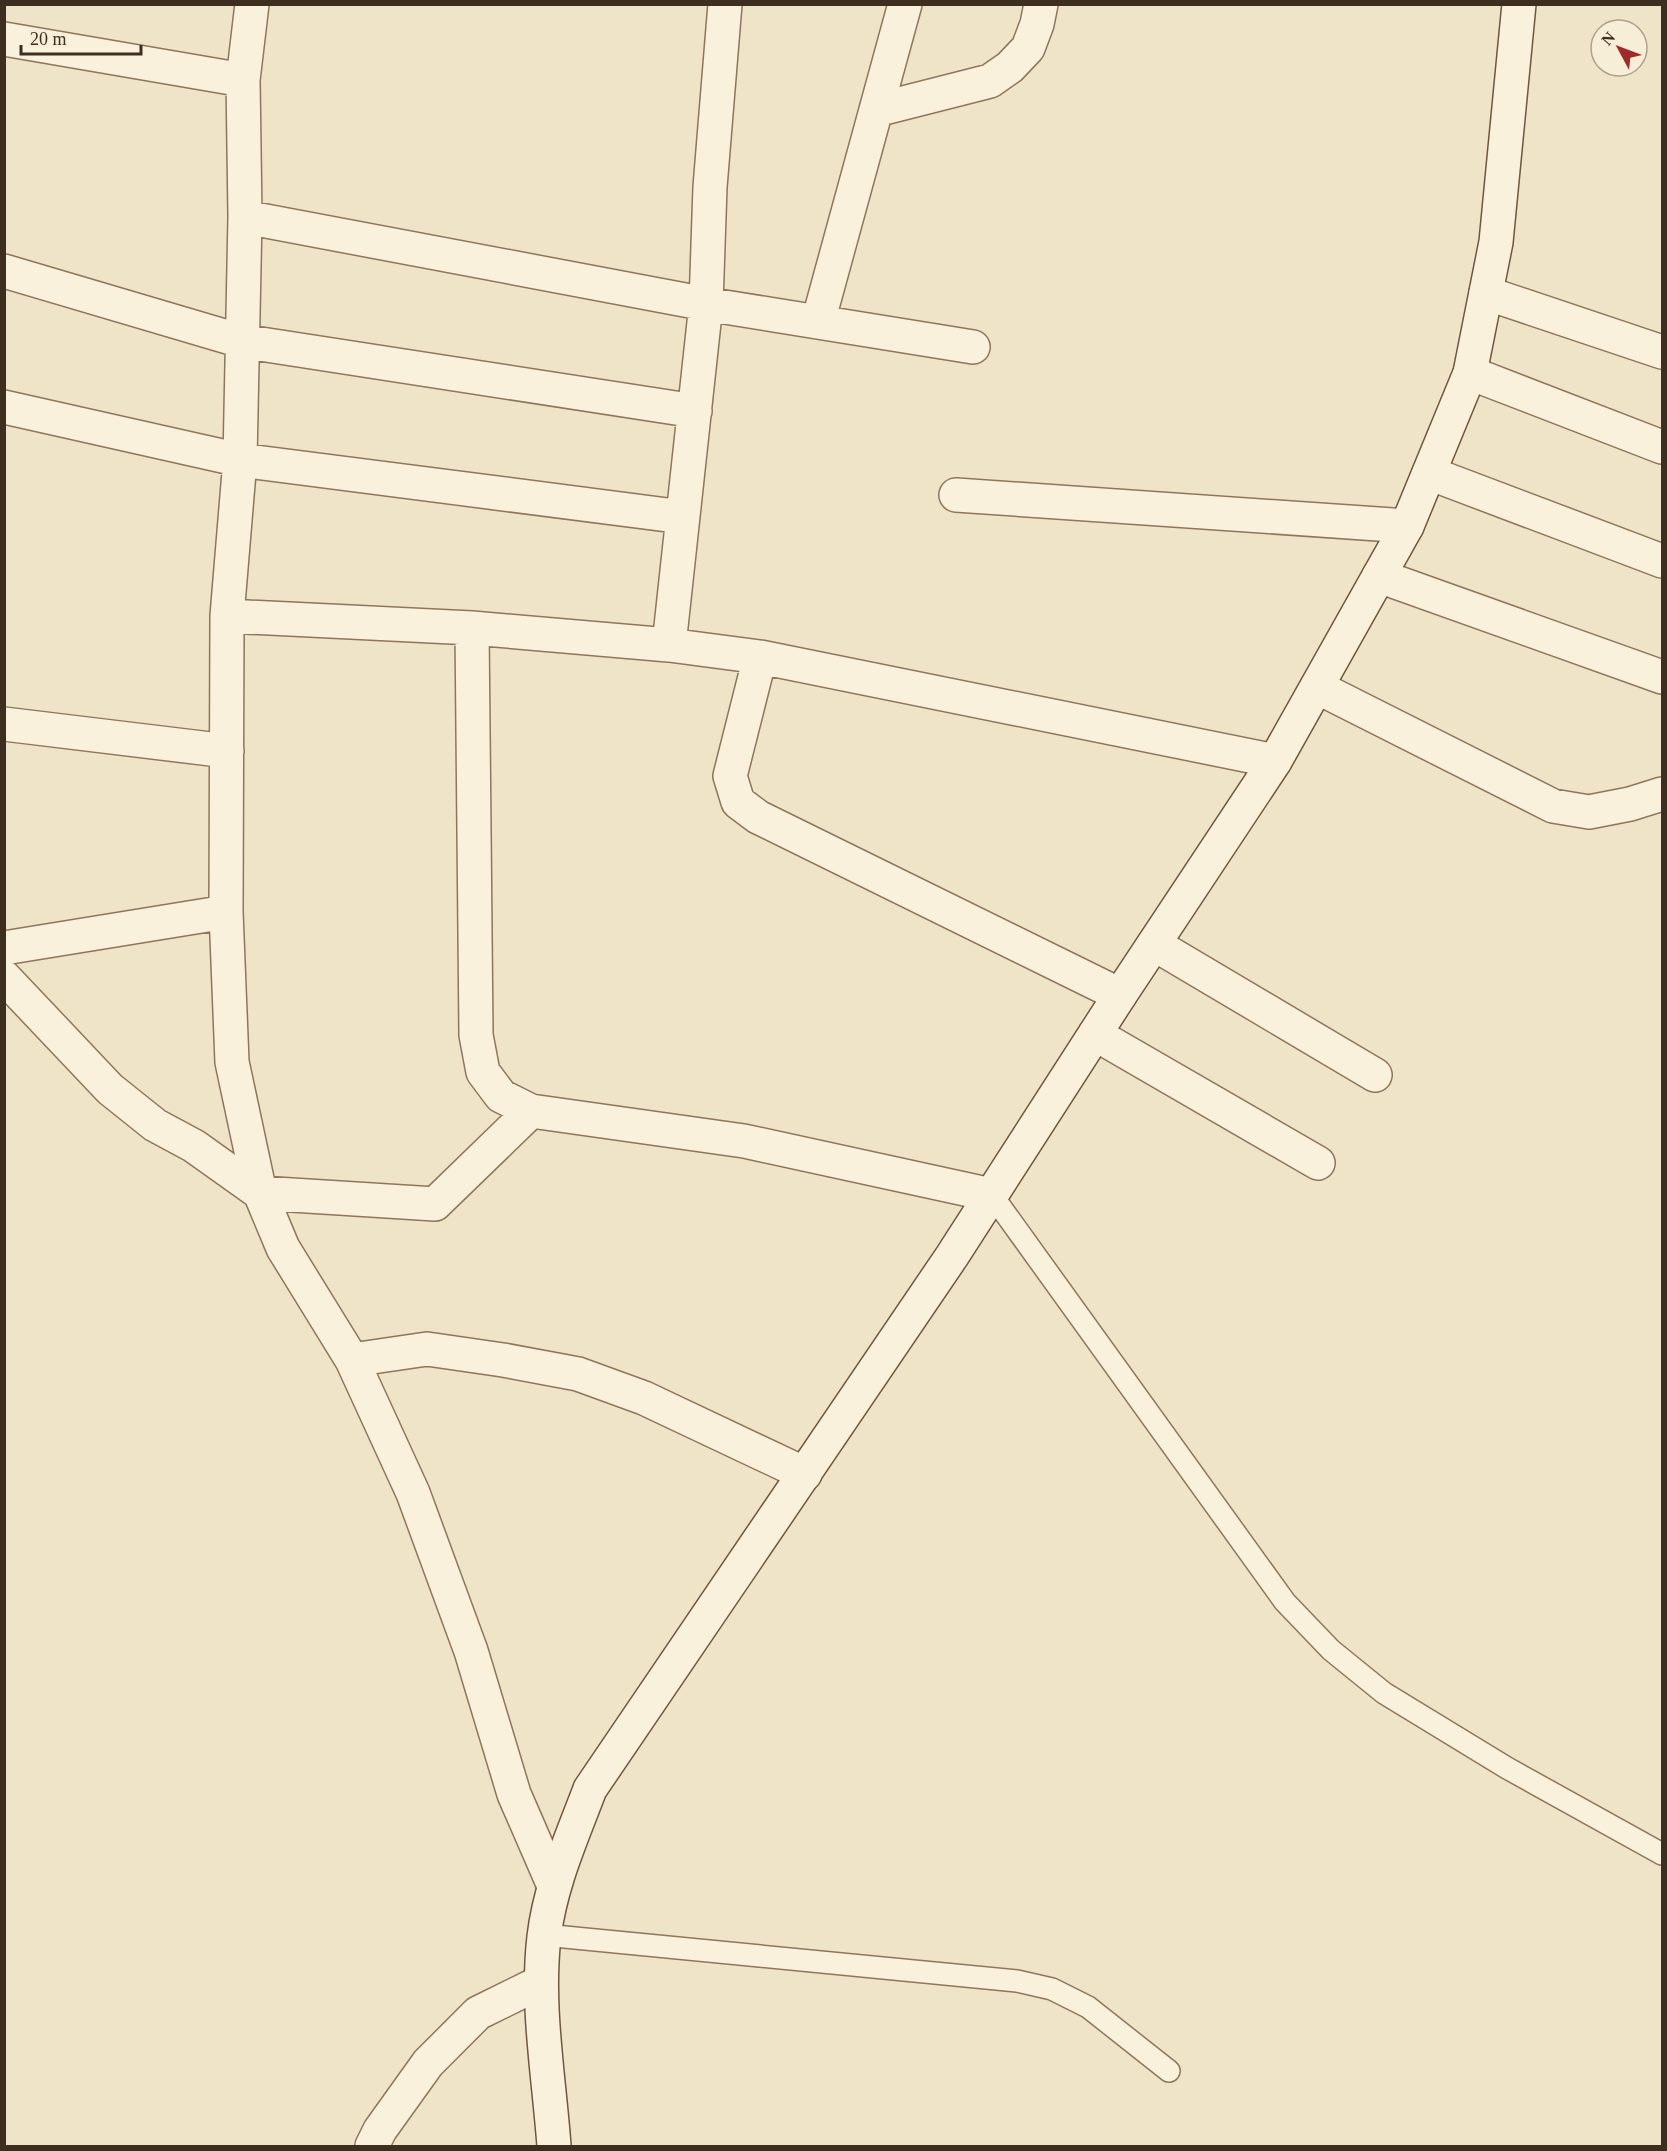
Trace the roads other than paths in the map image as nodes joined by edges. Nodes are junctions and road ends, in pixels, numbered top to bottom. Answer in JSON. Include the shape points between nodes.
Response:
{"nodes":[{"id":1,"x":252,"y":4,"type":"edge"},
{"id":2,"x":725,"y":4,"type":"edge"},
{"id":3,"x":905,"y":4,"type":"edge"},
{"id":4,"x":1041,"y":4,"type":"edge"},
{"id":5,"x":1519,"y":4,"type":"edge"},
{"id":6,"x":4,"y":39,"type":"edge"},
{"id":7,"x":243,"y":80,"type":"junction"},
{"id":8,"x":876,"y":110,"type":"junction"},
{"id":9,"x":245,"y":217,"type":"junction"},
{"id":10,"x":4,"y":271,"type":"edge"},
{"id":11,"x":1486,"y":293,"type":"junction"},
{"id":12,"x":706,"y":304,"type":"junction"},
{"id":13,"x":818,"y":322,"type":"junction"},
{"id":14,"x":241,"y":341,"type":"junction"},
{"id":15,"x":973,"y":347,"type":"dead end"},
{"id":16,"x":1662,"y":352,"type":"edge"},
{"id":17,"x":1470,"y":373,"type":"junction"},
{"id":18,"x":4,"y":407,"type":"edge"},
{"id":19,"x":695,"y":411,"type":"junction"},
{"id":20,"x":1662,"y":447,"type":"edge"},
{"id":21,"x":240,"y":460,"type":"junction"},
{"id":22,"x":1429,"y":473,"type":"junction"},
{"id":23,"x":956,"y":495,"type":"dead end"},
{"id":24,"x":683,"y":517,"type":"junction"},
{"id":25,"x":1407,"y":526,"type":"junction"},
{"id":26,"x":1662,"y":561,"type":"edge"},
{"id":27,"x":1379,"y":576,"type":"junction"},
{"id":28,"x":228,"y":616,"type":"junction"},
{"id":29,"x":472,"y":628,"type":"junction"},
{"id":30,"x":669,"y":645,"type":"junction"},
{"id":31,"x":760,"y":657,"type":"junction"},
{"id":32,"x":1662,"y":677,"type":"edge"},
{"id":33,"x":1317,"y":687,"type":"junction"},
{"id":34,"x":4,"y":724,"type":"edge"},
{"id":35,"x":228,"y":751,"type":"junction"},
{"id":36,"x":1275,"y":761,"type":"junction"},
{"id":37,"x":1662,"y":794,"type":"edge"},
{"id":38,"x":226,"y":912,"type":"junction"},
{"id":39,"x":1154,"y":944,"type":"junction"},
{"id":40,"x":4,"y":948,"type":"edge"},
{"id":41,"x":4,"y":976,"type":"edge"},
{"id":42,"x":1120,"y":995,"type":"junction"},
{"id":43,"x":1095,"y":1034,"type":"junction"},
{"id":44,"x":1375,"y":1075,"type":"dead end"},
{"id":45,"x":531,"y":1111,"type":"junction"},
{"id":46,"x":1318,"y":1163,"type":"dead end"},
{"id":47,"x":260,"y":1193,"type":"junction"},
{"id":48,"x":992,"y":1196,"type":"junction"},
{"id":49,"x":352,"y":1360,"type":"junction"},
{"id":50,"x":805,"y":1474,"type":"junction"},
{"id":51,"x":1662,"y":1854,"type":"edge"},
{"id":52,"x":554,"y":1886,"type":"junction"},
{"id":53,"x":544,"y":1935,"type":"junction"},
{"id":54,"x":541,"y":1982,"type":"junction"},
{"id":55,"x":1169,"y":2071,"type":"dead end"},
{"id":56,"x":372,"y":2146,"type":"edge"},
{"id":57,"x":554,"y":2146,"type":"edge"}],
"edges":[{"from":1,"to":7,"type":"street"},
{"from":2,"to":12,"type":"street","via":[[710,186]]},
{"from":3,"to":8,"type":"street"},
{"from":4,"to":8,"type":"street","via":[[1028,48],[990,81]]},
{"from":5,"to":11,"type":"street","via":[[1496,242]]},
{"from":6,"to":7,"type":"street"},
{"from":7,"to":9,"type":"street"},
{"from":8,"to":13,"type":"street"},
{"from":9,"to":12,"type":"street"},
{"from":9,"to":14,"type":"street"},
{"from":10,"to":14,"type":"street"},
{"from":11,"to":16,"type":"street"},
{"from":11,"to":17,"type":"street"},
{"from":12,"to":13,"type":"street"},
{"from":12,"to":19,"type":"street"},
{"from":13,"to":15,"type":"street"},
{"from":14,"to":19,"type":"street"},
{"from":14,"to":21,"type":"street"},
{"from":17,"to":20,"type":"street"},
{"from":17,"to":22,"type":"street"},
{"from":18,"to":21,"type":"street"},
{"from":19,"to":24,"type":"street"},
{"from":21,"to":24,"type":"street"},
{"from":21,"to":28,"type":"street"},
{"from":22,"to":25,"type":"street"},
{"from":22,"to":26,"type":"street"},
{"from":23,"to":25,"type":"street"},
{"from":24,"to":30,"type":"street"},
{"from":25,"to":27,"type":"street"},
{"from":27,"to":32,"type":"street"},
{"from":27,"to":33,"type":"street"},
{"from":28,"to":29,"type":"street"},
{"from":28,"to":35,"type":"street"},
{"from":29,"to":30,"type":"street"},
{"from":29,"to":45,"type":"street","via":[[476,1035],[483,1072],[501,1096]]},
{"from":30,"to":31,"type":"street"},
{"from":31,"to":36,"type":"street"},
{"from":31,"to":42,"type":"street","via":[[730,776],[738,802],[758,817]]},
{"from":33,"to":36,"type":"street"},
{"from":33,"to":37,"type":"street","via":[[1553,806],[1589,812]]},
{"from":34,"to":35,"type":"street"},
{"from":35,"to":38,"type":"street"},
{"from":36,"to":39,"type":"street"},
{"from":38,"to":40,"type":"street"},
{"from":38,"to":47,"type":"street","via":[[232,1062]]},
{"from":39,"to":42,"type":"street"},
{"from":39,"to":44,"type":"street"},
{"from":41,"to":47,"type":"street","via":[[110,1089],[155,1125],[194,1146]]},
{"from":42,"to":43,"type":"street"},
{"from":43,"to":46,"type":"street"},
{"from":43,"to":48,"type":"street"},
{"from":45,"to":47,"type":"street","via":[[435,1204]]},
{"from":45,"to":48,"type":"street","via":[[744,1141]]},
{"from":47,"to":49,"type":"street","via":[[283,1248]]},
{"from":48,"to":50,"type":"street"},
{"from":48,"to":51,"type":"lane","via":[[1285,1602],[1331,1650],[1384,1693],[1488,1757]]},
{"from":49,"to":50,"type":"street","via":[[427,1349],[578,1374],[644,1398]]},
{"from":49,"to":52,"type":"street","via":[[413,1493],[471,1651],[514,1794]]},
{"from":50,"to":52,"type":"street","via":[[590,1789]]},
{"from":52,"to":53,"type":"street"},
{"from":53,"to":54,"type":"street"},
{"from":53,"to":55,"type":"lane","via":[[1017,1981],[1052,1989],[1088,2007]]},
{"from":54,"to":56,"type":"street","via":[[477,2013],[428,2063]]},
{"from":54,"to":57,"type":"street"}]}
